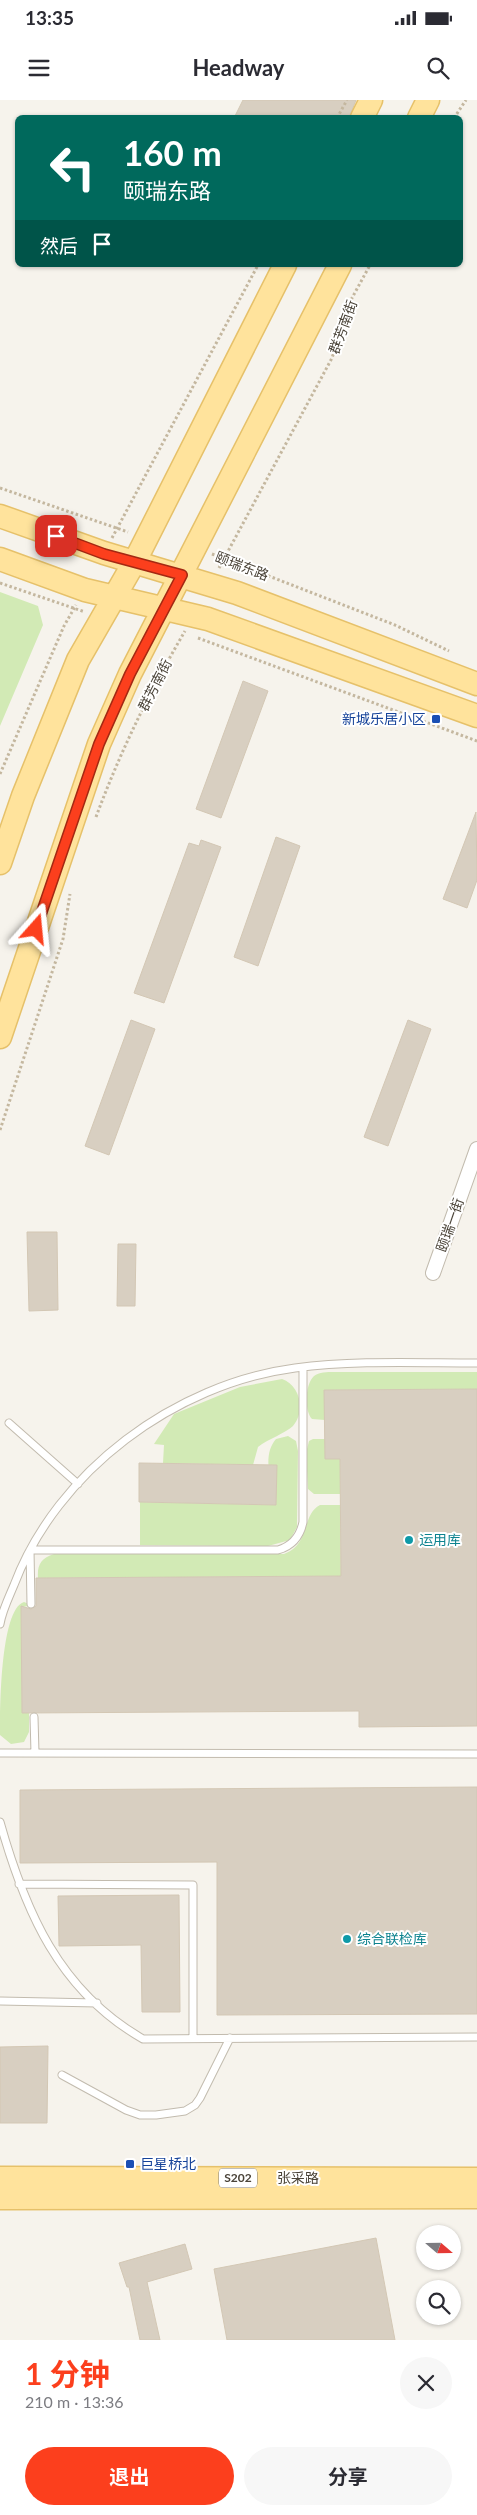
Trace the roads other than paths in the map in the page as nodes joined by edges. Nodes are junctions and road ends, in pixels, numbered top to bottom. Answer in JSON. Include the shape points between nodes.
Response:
{"nodes":[{"id":1,"x":371,"y":100,"type":"edge"},
{"id":2,"x":428,"y":100,"type":"edge"},
{"id":3,"x":364,"y":115,"type":"edge"},
{"id":4,"x":420,"y":115,"type":"edge"},
{"id":5,"x":284,"y":267,"type":"edge"},
{"id":6,"x":339,"y":267,"type":"edge"},
{"id":7,"x":0,"y":516,"type":"edge"},
{"id":8,"x":0,"y":558,"type":"edge"},
{"id":9,"x":135,"y":561,"type":"junction"},
{"id":10,"x":182,"y":575,"type":"junction"},
{"id":11,"x":114,"y":596,"type":"junction"},
{"id":12,"x":159,"y":618,"type":"junction"},
{"id":13,"x":477,"y":684,"type":"edge"},
{"id":14,"x":477,"y":716,"type":"edge"},
{"id":15,"x":0,"y":863,"type":"edge"},
{"id":16,"x":0,"y":1037,"type":"edge"},
{"id":17,"x":477,"y":1149,"type":"edge"},
{"id":18,"x":433,"y":1273,"type":"dead end"},
{"id":19,"x":477,"y":1363,"type":"edge"},
{"id":20,"x":303,"y":1368,"type":"junction"},
{"id":21,"x":9,"y":1423,"type":"dead end"},
{"id":22,"x":78,"y":1484,"type":"junction"},
{"id":23,"x":30,"y":1550,"type":"junction"},
{"id":24,"x":31,"y":1604,"type":"dead end"},
{"id":25,"x":0,"y":1624,"type":"edge"},
{"id":26,"x":34,"y":1717,"type":"dead end"},
{"id":27,"x":0,"y":1753,"type":"edge"},
{"id":28,"x":34,"y":1753,"type":"junction"},
{"id":29,"x":477,"y":1754,"type":"edge"},
{"id":30,"x":0,"y":1822,"type":"edge"},
{"id":31,"x":18,"y":1884,"type":"junction"},
{"id":32,"x":0,"y":2001,"type":"edge"},
{"id":33,"x":97,"y":2004,"type":"junction"},
{"id":34,"x":477,"y":2037,"type":"edge"},
{"id":35,"x":192,"y":2038,"type":"junction"},
{"id":36,"x":230,"y":2038,"type":"junction"},
{"id":37,"x":62,"y":2074,"type":"dead end"},
{"id":38,"x":0,"y":2178,"type":"edge"},
{"id":39,"x":477,"y":2178,"type":"edge"},
{"id":40,"x":0,"y":2198,"type":"edge"},
{"id":41,"x":477,"y":2198,"type":"edge"}],
"edges":[{"from":1,"to":3,"type":"main road"},
{"from":2,"to":4,"type":"main road"},
{"from":5,"to":9,"type":"main road"},
{"from":6,"to":10,"type":"main road","name":"群芳南街"},
{"from":7,"to":9,"type":"main road","name":"颐瑞东路","via":[[104,554]]},
{"from":8,"to":11,"type":"main road","via":[[85,590]]},
{"from":9,"to":10,"type":"main road","name":"颐瑞东路"},
{"from":9,"to":11,"type":"main road"},
{"from":10,"to":12,"type":"main road","name":"群芳南街"},
{"from":10,"to":13,"type":"main road","name":"颐瑞东路"},
{"from":11,"to":12,"type":"main road"},
{"from":11,"to":15,"type":"main road","via":[[78,660],[23,796]]},
{"from":12,"to":14,"type":"main road","via":[[188,625],[208,619]]},
{"from":12,"to":16,"type":"main road","name":"群芳南街","via":[[99,744]]},
{"from":17,"to":18,"type":"street","name":"颐瑞一街"},
{"from":19,"to":20,"type":"lane","via":[[350,1364]]},
{"from":20,"to":22,"type":"lane","via":[[239,1382],[186,1403],[136,1432]]},
{"from":20,"to":23,"type":"lane","via":[[303,1522],[290,1545],[274,1550]]},
{"from":21,"to":22,"type":"lane"},
{"from":22,"to":23,"type":"lane","via":[[53,1512]]},
{"from":23,"to":24,"type":"lane"},
{"from":23,"to":25,"type":"lane","via":[[22,1563]]},
{"from":26,"to":28,"type":"lane"},
{"from":27,"to":28,"type":"lane"},
{"from":28,"to":29,"type":"lane"},
{"from":30,"to":31,"type":"lane"},
{"from":31,"to":33,"type":"lane","via":[[35,1922],[58,1960]]},
{"from":31,"to":35,"type":"lane","via":[[193,1885]]},
{"from":32,"to":33,"type":"lane"},
{"from":33,"to":35,"type":"lane","via":[[143,2038]]},
{"from":34,"to":36,"type":"lane"},
{"from":35,"to":36,"type":"lane"},
{"from":36,"to":37,"type":"lane","via":[[200,2098],[185,2110],[150,2116],[136,2114]]},
{"from":38,"to":39,"type":"main road","name":"张采路","number":"S202"},
{"from":40,"to":41,"type":"main road","name":"张采路","number":"S202"}]}
